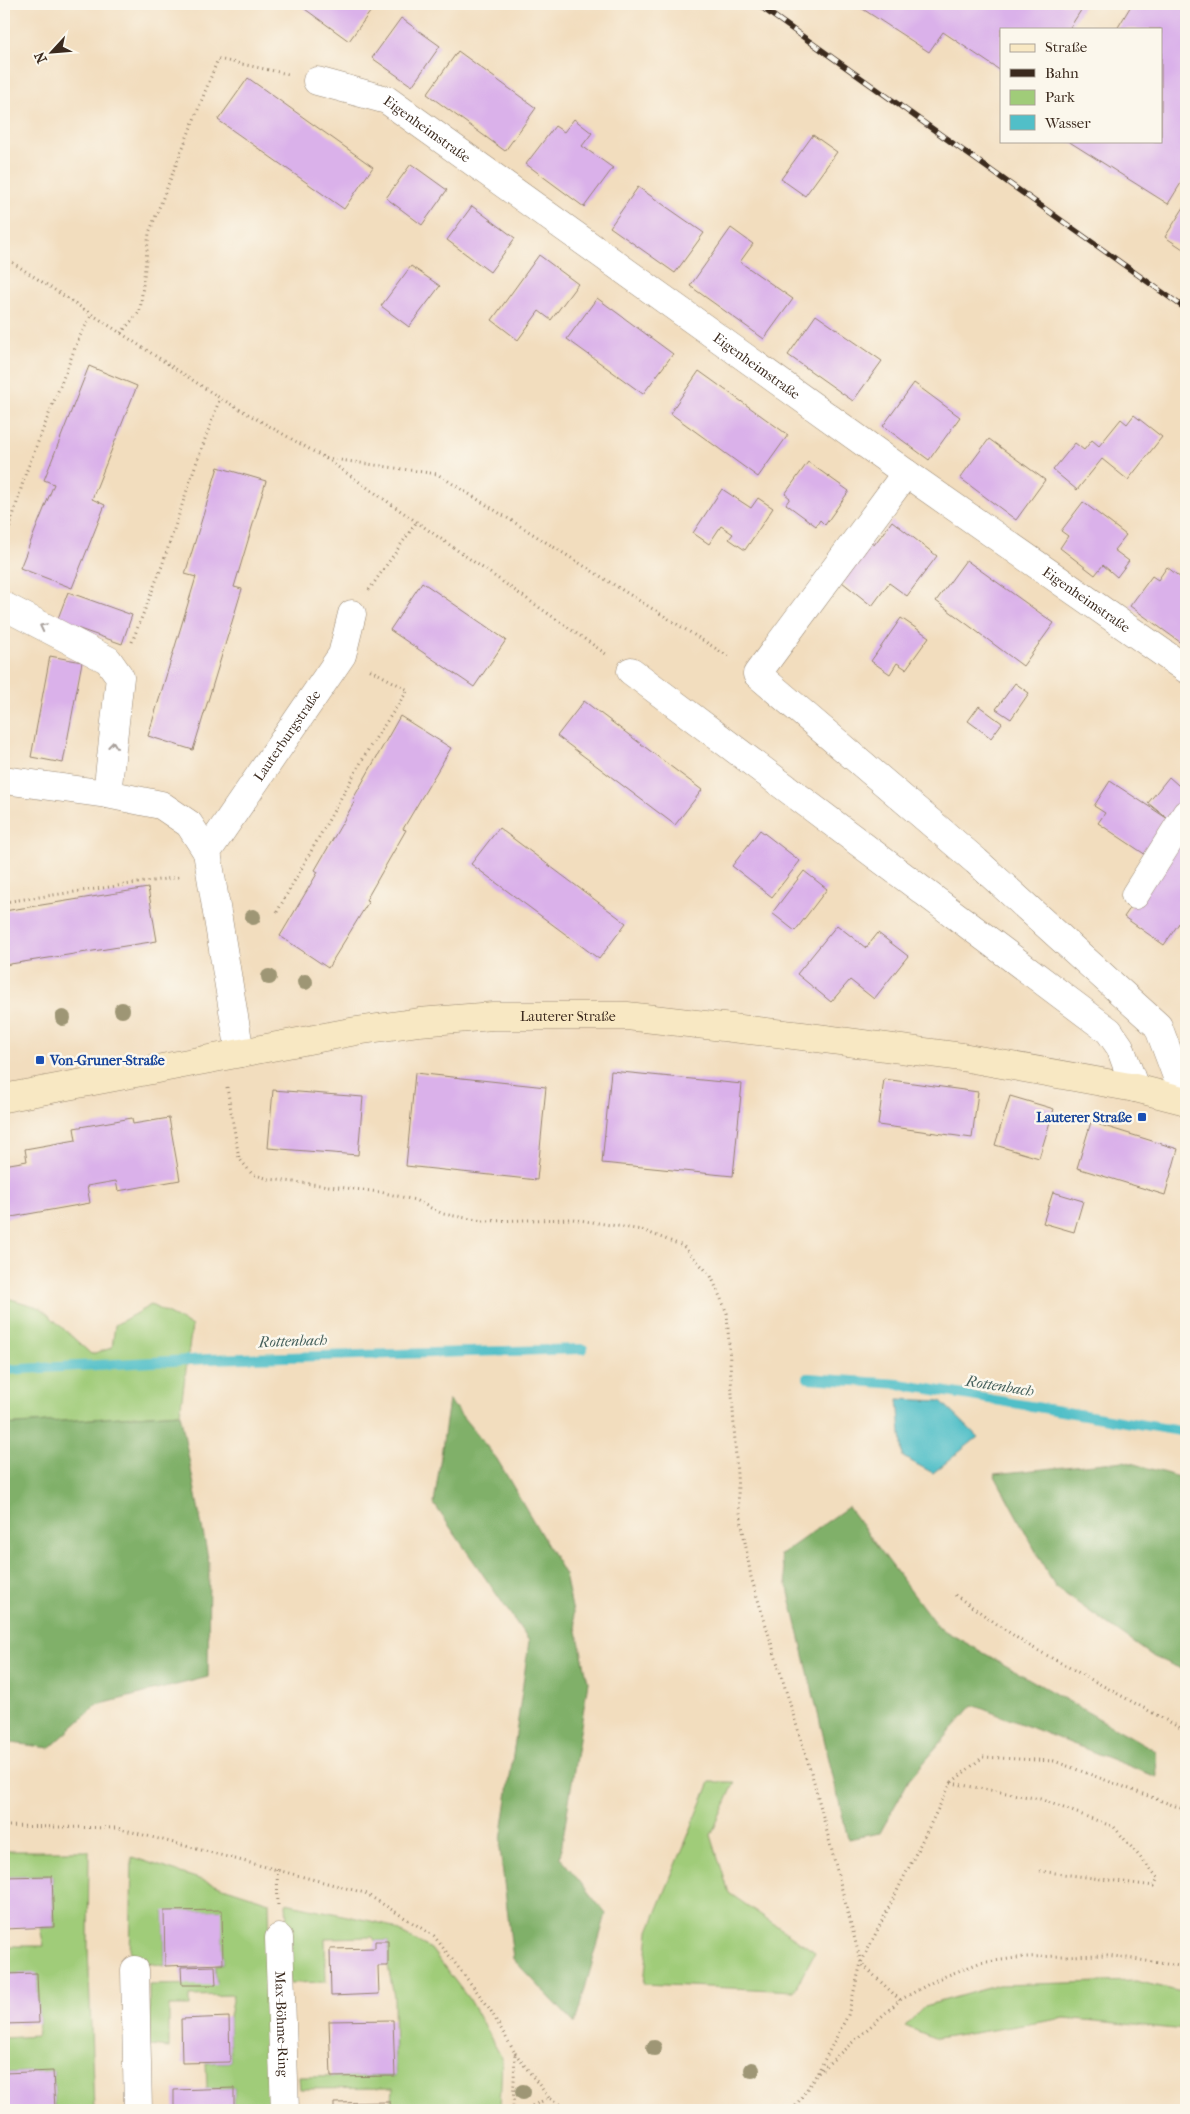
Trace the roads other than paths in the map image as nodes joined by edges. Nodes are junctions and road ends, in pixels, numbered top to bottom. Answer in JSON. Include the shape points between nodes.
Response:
{"nodes":[{"id":1,"x":317,"y":81,"type":"road end"},
{"id":2,"x":906,"y":473,"type":"junction"},
{"id":3,"x":4,"y":606,"type":"edge"},
{"id":4,"x":352,"y":614,"type":"road end"},
{"id":5,"x":1186,"y":669,"type":"edge"},
{"id":6,"x":631,"y":671,"type":"road end"},
{"id":7,"x":4,"y":780,"type":"edge"},
{"id":8,"x":107,"y":794,"type":"junction"},
{"id":9,"x":1186,"y":814,"type":"edge"},
{"id":10,"x":208,"y":862,"type":"junction"},
{"id":11,"x":1135,"y":895,"type":"dead end"},
{"id":12,"x":231,"y":1054,"type":"junction"},
{"id":13,"x":1135,"y":1088,"type":"junction"},
{"id":14,"x":4,"y":1098,"type":"edge"},
{"id":15,"x":1186,"y":1101,"type":"edge"},
{"id":16,"x":279,"y":1938,"type":"road end"},
{"id":17,"x":135,"y":1970,"type":"dead end"},
{"id":18,"x":138,"y":2110,"type":"edge"},
{"id":19,"x":285,"y":2110,"type":"edge"}],
"edges":[{"from":1,"to":2,"type":"street","name":"Eigenheimstraße","via":[[388,100]]},
{"from":2,"to":5,"type":"street","name":"Eigenheimstraße"},
{"from":2,"to":15,"type":"street","via":[[757,674],[976,861],[1158,1026]]},
{"from":8,"to":3,"type":"street","one_way":true,"via":[[120,677],[108,660]]},
{"from":4,"to":10,"type":"street","name":"Lauterburgstraße","via":[[342,654]]},
{"from":6,"to":13,"type":"street","via":[[1109,1031],[1120,1048]]},
{"from":7,"to":8,"type":"street"},
{"from":8,"to":10,"type":"street","via":[[161,805],[189,824]]},
{"from":9,"to":11,"type":"street"},
{"from":10,"to":12,"type":"street"},
{"from":12,"to":13,"type":"street","name":"Lauterer Straße","via":[[418,1022],[494,1016],[627,1016],[953,1056]]},
{"from":12,"to":14,"type":"street","name":"Lauterer Straße"},
{"from":13,"to":15,"type":"street","name":"Lauterer Straße"},
{"from":16,"to":19,"type":"street","name":"Max-Böhme-Ring"},
{"from":17,"to":18,"type":"street"}]}
